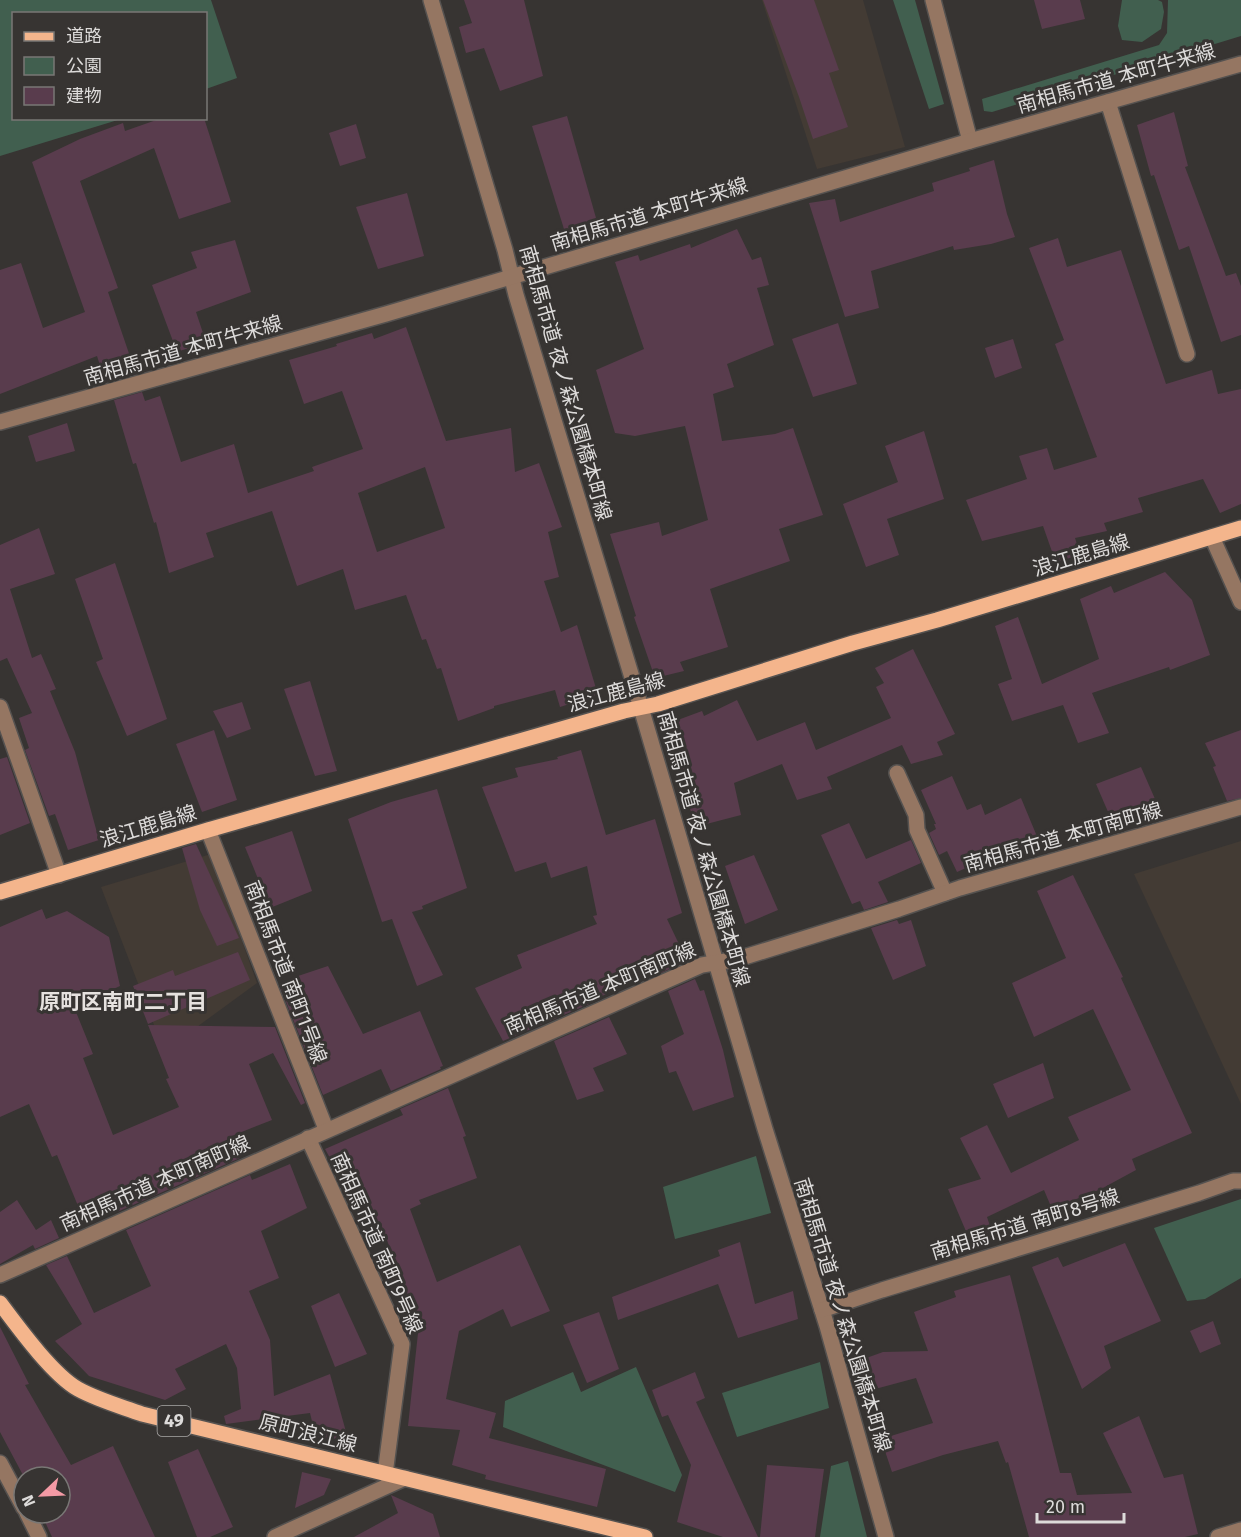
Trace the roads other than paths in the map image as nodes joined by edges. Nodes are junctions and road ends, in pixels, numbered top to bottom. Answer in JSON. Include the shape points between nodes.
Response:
{"nodes":[{"id":1,"x":430,"y":0,"type":"edge"},
{"id":2,"x":933,"y":0,"type":"edge"},
{"id":3,"x":1241,"y":64,"type":"edge"},
{"id":4,"x":1108,"y":102,"type":"junction"},
{"id":5,"x":970,"y":141,"type":"junction"},
{"id":6,"x":512,"y":276,"type":"junction"},
{"id":7,"x":1187,"y":354,"type":"dead end"},
{"id":8,"x":0,"y":422,"type":"edge"},
{"id":9,"x":1241,"y":528,"type":"edge"},
{"id":10,"x":1212,"y":537,"type":"junction"},
{"id":11,"x":1241,"y":602,"type":"edge"},
{"id":12,"x":0,"y":707,"type":"edge"},
{"id":13,"x":640,"y":707,"type":"junction"},
{"id":14,"x":897,"y":773,"type":"dead end"},
{"id":15,"x":1241,"y":807,"type":"edge"},
{"id":16,"x":208,"y":830,"type":"junction"},
{"id":17,"x":59,"y":875,"type":"junction"},
{"id":18,"x":0,"y":892,"type":"edge"},
{"id":19,"x":945,"y":892,"type":"junction"},
{"id":20,"x":715,"y":962,"type":"junction"},
{"id":21,"x":326,"y":1130,"type":"junction"},
{"id":22,"x":308,"y":1138,"type":"junction"},
{"id":23,"x":1241,"y":1181,"type":"edge"},
{"id":24,"x":0,"y":1275,"type":"edge"},
{"id":25,"x":0,"y":1303,"type":"edge"},
{"id":26,"x":822,"y":1310,"type":"junction"},
{"id":27,"x":0,"y":1463,"type":"edge"},
{"id":28,"x":385,"y":1474,"type":"junction"},
{"id":29,"x":405,"y":1478,"type":"junction"},
{"id":30,"x":12,"y":1486,"type":"edge"},
{"id":31,"x":1241,"y":1530,"type":"edge"},
{"id":32,"x":275,"y":1537,"type":"edge"},
{"id":33,"x":645,"y":1537,"type":"edge"},
{"id":34,"x":886,"y":1537,"type":"edge"},
{"id":35,"x":1218,"y":1537,"type":"edge"}],
"edges":[{"from":1,"to":6,"type":"street","name":"南相馬市道 夜ノ森公園橋本町線"},
{"from":2,"to":5,"type":"street"},
{"from":3,"to":4,"type":"street","name":"南相馬市道 本町牛来線"},
{"from":4,"to":5,"type":"street","name":"南相馬市道 本町牛来線"},
{"from":4,"to":7,"type":"street"},
{"from":5,"to":6,"type":"street","name":"南相馬市道 本町牛来線"},
{"from":6,"to":8,"type":"street","name":"南相馬市道 本町牛来線"},
{"from":6,"to":13,"type":"street","name":"南相馬市道 夜ノ森公園橋本町線"},
{"from":9,"to":10,"type":"main road","name":"浪江鹿島線"},
{"from":10,"to":11,"type":"street"},
{"from":10,"to":13,"type":"main road","name":"浪江鹿島線"},
{"from":12,"to":17,"type":"street"},
{"from":13,"to":16,"type":"main road","name":"浪江鹿島線"},
{"from":13,"to":20,"type":"street","name":"南相馬市道 夜ノ森公園橋本町線"},
{"from":14,"to":19,"type":"street"},
{"from":15,"to":19,"type":"street","name":"南相馬市道 本町南町線"},
{"from":16,"to":17,"type":"main road","name":"浪江鹿島線"},
{"from":16,"to":21,"type":"street","name":"南相馬市道 南町1号線"},
{"from":17,"to":18,"type":"main road","name":"浪江鹿島線"},
{"from":19,"to":20,"type":"street","name":"南相馬市道 本町南町線","via":[[794,943]]},
{"from":20,"to":21,"type":"street","name":"南相馬市道 本町南町線"},
{"from":20,"to":26,"type":"street","name":"南相馬市道 夜ノ森公園橋本町線"},
{"from":21,"to":22,"type":"street","name":"南相馬市道 本町南町線"},
{"from":22,"to":24,"type":"street","name":"南相馬市道 本町南町線"},
{"from":22,"to":28,"type":"street","name":"南相馬市道 南町9号線","via":[[402,1344]]},
{"from":23,"to":26,"type":"street","name":"南相馬市道 南町8号線"},
{"from":25,"to":28,"type":"main road","name":"原町浪江線","number":"49","via":[[53,1368],[75,1388],[142,1413]]},
{"from":26,"to":34,"type":"street","name":"南相馬市道 夜ノ森公園橋本町線"},
{"from":27,"to":30,"type":"street"},
{"from":28,"to":29,"type":"main road","name":"原町浪江線","number":"49"},
{"from":29,"to":32,"type":"street"},
{"from":29,"to":33,"type":"main road","name":"原町浪江線","number":"49"},
{"from":31,"to":35,"type":"street"}]}
